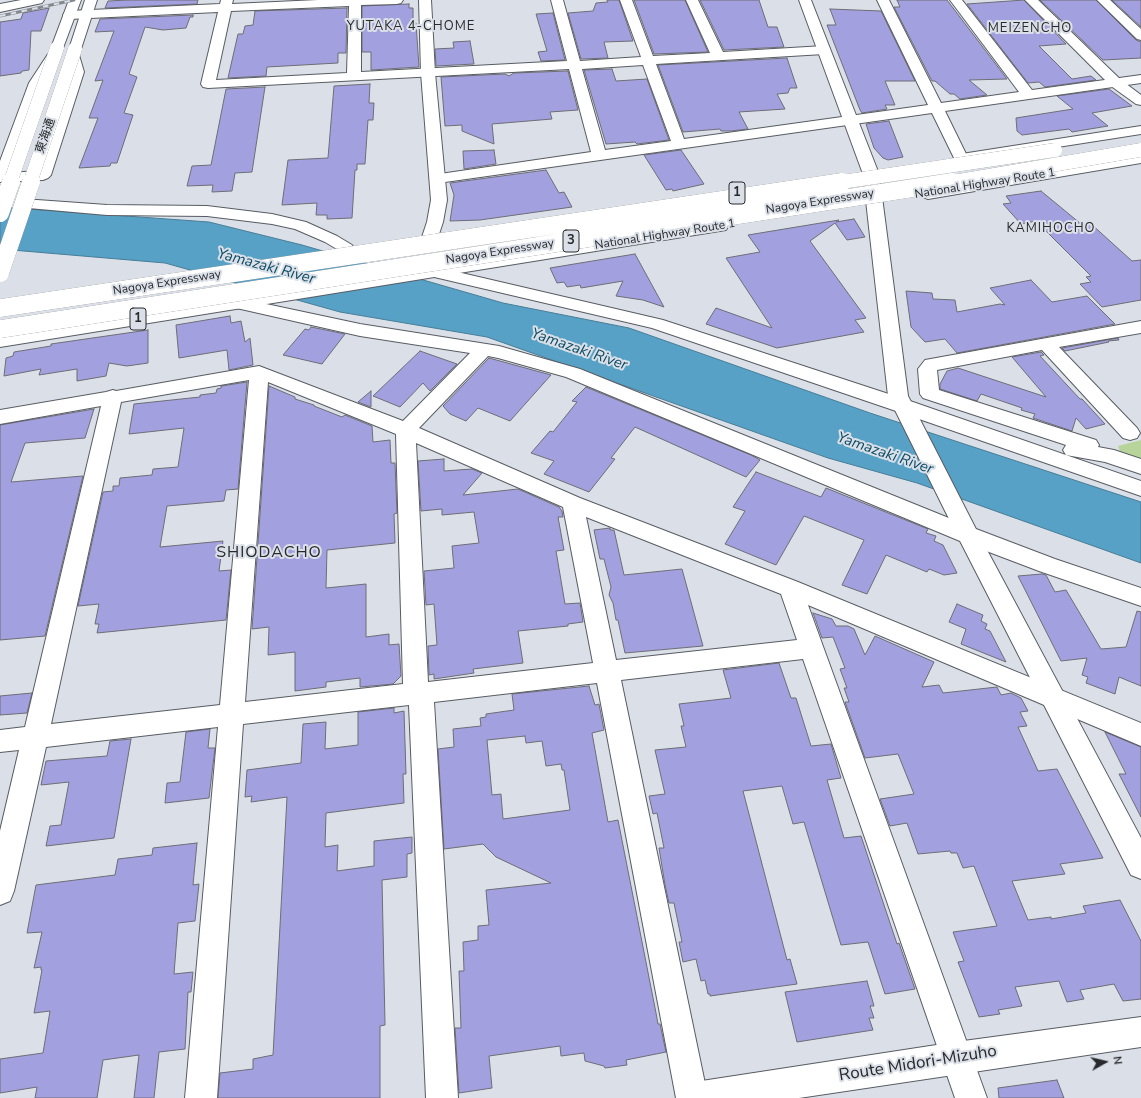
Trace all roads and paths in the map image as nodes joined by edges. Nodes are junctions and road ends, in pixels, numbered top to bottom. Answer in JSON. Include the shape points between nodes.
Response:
{"nodes":[{"id":1,"x":38,"y":0,"type":"edge"},
{"id":2,"x":75,"y":0,"type":"edge"},
{"id":3,"x":91,"y":0,"type":"edge"},
{"id":4,"x":398,"y":0,"type":"edge"},
{"id":5,"x":425,"y":0,"type":"edge"},
{"id":6,"x":557,"y":0,"type":"edge"},
{"id":7,"x":626,"y":0,"type":"edge"},
{"id":8,"x":692,"y":0,"type":"edge"},
{"id":9,"x":805,"y":0,"type":"edge"},
{"id":10,"x":883,"y":0,"type":"edge"},
{"id":11,"x":956,"y":0,"type":"edge"},
{"id":12,"x":1031,"y":0,"type":"edge"},
{"id":13,"x":1103,"y":0,"type":"edge"},
{"id":14,"x":355,"y":1,"type":"edge"},
{"id":15,"x":294,"y":2,"type":"edge"},
{"id":16,"x":226,"y":4,"type":"edge"},
{"id":17,"x":162,"y":5,"type":"edge"},
{"id":18,"x":0,"y":8,"type":"edge"},
{"id":19,"x":86,"y":14,"type":"junction"},
{"id":20,"x":69,"y":15,"type":"junction"},
{"id":21,"x":1141,"y":36,"type":"edge"},
{"id":22,"x":824,"y":50,"type":"junction"},
{"id":23,"x":55,"y":52,"type":"junction"},
{"id":24,"x":74,"y":52,"type":"junction"},
{"id":25,"x":718,"y":56,"type":"junction"},
{"id":26,"x":648,"y":60,"type":"junction"},
{"id":27,"x":575,"y":65,"type":"junction"},
{"id":28,"x":428,"y":73,"type":"junction"},
{"id":29,"x":354,"y":77,"type":"junction"},
{"id":30,"x":1141,"y":79,"type":"edge"},
{"id":31,"x":1116,"y":83,"type":"junction"},
{"id":32,"x":1028,"y":94,"type":"junction"},
{"id":33,"x":1141,"y":101,"type":"edge"},
{"id":34,"x":936,"y":108,"type":"junction"},
{"id":35,"x":850,"y":120,"type":"junction"},
{"id":36,"x":1141,"y":130,"type":"edge"},
{"id":37,"x":1141,"y":137,"type":"edge"},
{"id":38,"x":1052,"y":143,"type":"junction"},
{"id":39,"x":678,"y":144,"type":"junction"},
{"id":40,"x":1141,"y":150,"type":"edge"},
{"id":41,"x":599,"y":155,"type":"junction"},
{"id":42,"x":961,"y":158,"type":"junction"},
{"id":43,"x":1141,"y":158,"type":"edge"},
{"id":44,"x":870,"y":174,"type":"junction"},
{"id":45,"x":438,"y":178,"type":"junction"},
{"id":46,"x":875,"y":202,"type":"junction"},
{"id":47,"x":1,"y":204,"type":"edge"},
{"id":48,"x":23,"y":204,"type":"junction"},
{"id":49,"x":430,"y":237,"type":"junction"},
{"id":50,"x":339,"y":249,"type":"junction"},
{"id":51,"x":242,"y":271,"type":"junction"},
{"id":52,"x":0,"y":272,"type":"edge"},
{"id":53,"x":428,"y":273,"type":"junction"},
{"id":54,"x":0,"y":302,"type":"edge"},
{"id":55,"x":238,"y":303,"type":"junction"},
{"id":56,"x":0,"y":308,"type":"edge"},
{"id":57,"x":1141,"y":327,"type":"edge"},
{"id":58,"x":0,"y":329,"type":"edge"},
{"id":59,"x":0,"y":341,"type":"edge"},
{"id":60,"x":1046,"y":344,"type":"junction"},
{"id":61,"x":483,"y":350,"type":"junction"},
{"id":62,"x":259,"y":372,"type":"junction"},
{"id":63,"x":113,"y":396,"type":"junction"},
{"id":64,"x":903,"y":405,"type":"junction"},
{"id":65,"x":0,"y":417,"type":"edge"},
{"id":66,"x":406,"y":430,"type":"junction"},
{"id":67,"x":1135,"y":432,"type":"edge"},
{"id":68,"x":1082,"y":448,"type":"junction"},
{"id":69,"x":1141,"y":467,"type":"edge"},
{"id":70,"x":1141,"y":489,"type":"edge"},
{"id":71,"x":573,"y":503,"type":"junction"},
{"id":72,"x":966,"y":531,"type":"junction"},
{"id":73,"x":790,"y":588,"type":"junction"},
{"id":74,"x":1141,"y":597,"type":"edge"},
{"id":75,"x":812,"y":648,"type":"junction"},
{"id":76,"x":607,"y":671,"type":"junction"},
{"id":77,"x":418,"y":693,"type":"junction"},
{"id":78,"x":1054,"y":699,"type":"junction"},
{"id":79,"x":231,"y":714,"type":"junction"},
{"id":80,"x":1141,"y":735,"type":"edge"},
{"id":81,"x":36,"y":737,"type":"junction"},
{"id":82,"x":0,"y":741,"type":"edge"},
{"id":83,"x":1141,"y":866,"type":"edge"},
{"id":84,"x":0,"y":891,"type":"edge"},
{"id":85,"x":1141,"y":1032,"type":"edge"},
{"id":86,"x":956,"y":1058,"type":"junction"},
{"id":87,"x":201,"y":1098,"type":"edge"},
{"id":88,"x":442,"y":1098,"type":"edge"},
{"id":89,"x":692,"y":1098,"type":"edge"},
{"id":90,"x":695,"y":1098,"type":"edge"},
{"id":91,"x":971,"y":1098,"type":"edge"}],
"edges":[{"from":1,"to":18,"type":"main road"},
{"from":2,"to":20,"type":"main road","name":"東海通"},
{"from":3,"to":19,"type":"main road","name":"東海通"},
{"from":4,"to":14,"type":"main road"},
{"from":5,"to":28,"type":"main road"},
{"from":6,"to":27,"type":"main road"},
{"from":7,"to":26,"type":"main road"},
{"from":8,"to":25,"type":"main road"},
{"from":9,"to":22,"type":"main road"},
{"from":10,"to":34,"type":"main road"},
{"from":11,"to":32,"type":"main road"},
{"from":12,"to":31,"type":"main road"},
{"from":13,"to":21,"type":"main road"},
{"from":14,"to":15,"type":"main road"},
{"from":14,"to":29,"type":"main road"},
{"from":15,"to":16,"type":"main road"},
{"from":16,"to":17,"type":"main road"},
{"from":16,"to":29,"type":"main road","via":[[208,84]]},
{"from":17,"to":19,"type":"main road"},
{"from":19,"to":20,"type":"main road"},
{"from":19,"to":24,"type":"main road","name":"東海通"},
{"from":20,"to":23,"type":"main road","name":"東海通"},
{"from":22,"to":25,"type":"main road"},
{"from":22,"to":35,"type":"main road"},
{"from":23,"to":24,"type":"main road","via":[[36,82],[1,178],[43,175],[77,72]]},
{"from":23,"to":47,"type":"main road","name":"東海通","bridge":true},
{"from":24,"to":48,"type":"main road","name":"東海通","bridge":true},
{"from":25,"to":26,"type":"main road"},
{"from":26,"to":27,"type":"main road"},
{"from":26,"to":39,"type":"main road"},
{"from":27,"to":28,"type":"main road"},
{"from":27,"to":41,"type":"main road"},
{"from":28,"to":29,"type":"main road"},
{"from":28,"to":45,"type":"main road"},
{"from":30,"to":31,"type":"main road"},
{"from":31,"to":32,"type":"main road"},
{"from":31,"to":33,"type":"main road"},
{"from":32,"to":34,"type":"main road"},
{"from":34,"to":35,"type":"main road"},
{"from":34,"to":42,"type":"main road"},
{"from":35,"to":39,"type":"main road"},
{"from":35,"to":44,"type":"main road"},
{"from":36,"to":38,"type":"main road","number":"1"},
{"from":37,"to":51,"type":"main road","name":"Nagoya Expressway","number":"3","bridge":true},
{"from":38,"to":42,"type":"main road","number":"1"},
{"from":38,"to":51,"type":"main road","bridge":true,"via":[[1025,162],[927,178],[326,267]]},
{"from":39,"to":41,"type":"main road"},
{"from":40,"to":58,"type":"main road","name":"Nagoya Expressway","number":"3","bridge":true,"via":[[934,185]]},
{"from":41,"to":45,"type":"main road"},
{"from":42,"to":44,"type":"main road","number":"1"},
{"from":43,"to":46,"type":"main road","name":"National Highway Route 1","number":"1"},
{"from":44,"to":46,"type":"main road"},
{"from":44,"to":49,"type":"main road","number":"1"},
{"from":45,"to":49,"type":"main road","via":[[438,205]]},
{"from":46,"to":53,"type":"main road","name":"National Highway Route 1","number":"1"},
{"from":46,"to":64,"type":"main road"},
{"from":48,"to":50,"type":"main road","via":[[107,210],[206,212],[272,219],[300,226],[331,239]]},
{"from":48,"to":52,"type":"main road","name":"東海通","bridge":true},
{"from":49,"to":50,"type":"main road","number":"1"},
{"from":50,"to":54,"type":"main road","number":"1"},
{"from":51,"to":56,"type":"main road","name":"Nagoya Expressway","number":"3","bridge":true},
{"from":53,"to":55,"type":"main road","name":"National Highway Route 1","number":"1"},
{"from":53,"to":64,"type":"main road","via":[[657,324]]},
{"from":55,"to":59,"type":"main road","name":"National Highway Route 1","number":"1"},
{"from":55,"to":61,"type":"main road","via":[[360,330]]},
{"from":57,"to":60,"type":"main road"},
{"from":60,"to":67,"type":"main road"},
{"from":60,"to":68,"type":"main road","via":[[932,364],[928,370],[930,394]]},
{"from":61,"to":66,"type":"main road"},
{"from":61,"to":72,"type":"main road","via":[[499,352],[574,374]]},
{"from":62,"to":63,"type":"main road"},
{"from":62,"to":66,"type":"main road"},
{"from":62,"to":79,"type":"main road"},
{"from":63,"to":65,"type":"main road"},
{"from":63,"to":81,"type":"main road"},
{"from":64,"to":68,"type":"main road"},
{"from":64,"to":70,"type":"main road"},
{"from":64,"to":72,"type":"main road"},
{"from":66,"to":71,"type":"main road"},
{"from":66,"to":77,"type":"main road"},
{"from":67,"to":68,"type":"main road"},
{"from":68,"to":69,"type":"main road"},
{"from":71,"to":73,"type":"main road"},
{"from":71,"to":76,"type":"main road"},
{"from":72,"to":74,"type":"main road","via":[[1047,565]]},
{"from":72,"to":78,"type":"main road"},
{"from":73,"to":75,"type":"main road"},
{"from":73,"to":78,"type":"main road"},
{"from":75,"to":76,"type":"main road"},
{"from":75,"to":86,"type":"main road"},
{"from":76,"to":77,"type":"main road"},
{"from":76,"to":89,"type":"main road"},
{"from":77,"to":79,"type":"main road"},
{"from":77,"to":88,"type":"main road"},
{"from":78,"to":80,"type":"main road"},
{"from":78,"to":83,"type":"main road"},
{"from":79,"to":81,"type":"main road"},
{"from":79,"to":87,"type":"main road"},
{"from":81,"to":82,"type":"main road"},
{"from":81,"to":84,"type":"main road"},
{"from":85,"to":86,"type":"main road","name":"Route Midori-Mizuho"},
{"from":86,"to":90,"type":"main road","name":"Route Midori-Mizuho"},
{"from":86,"to":91,"type":"main road"}]}
